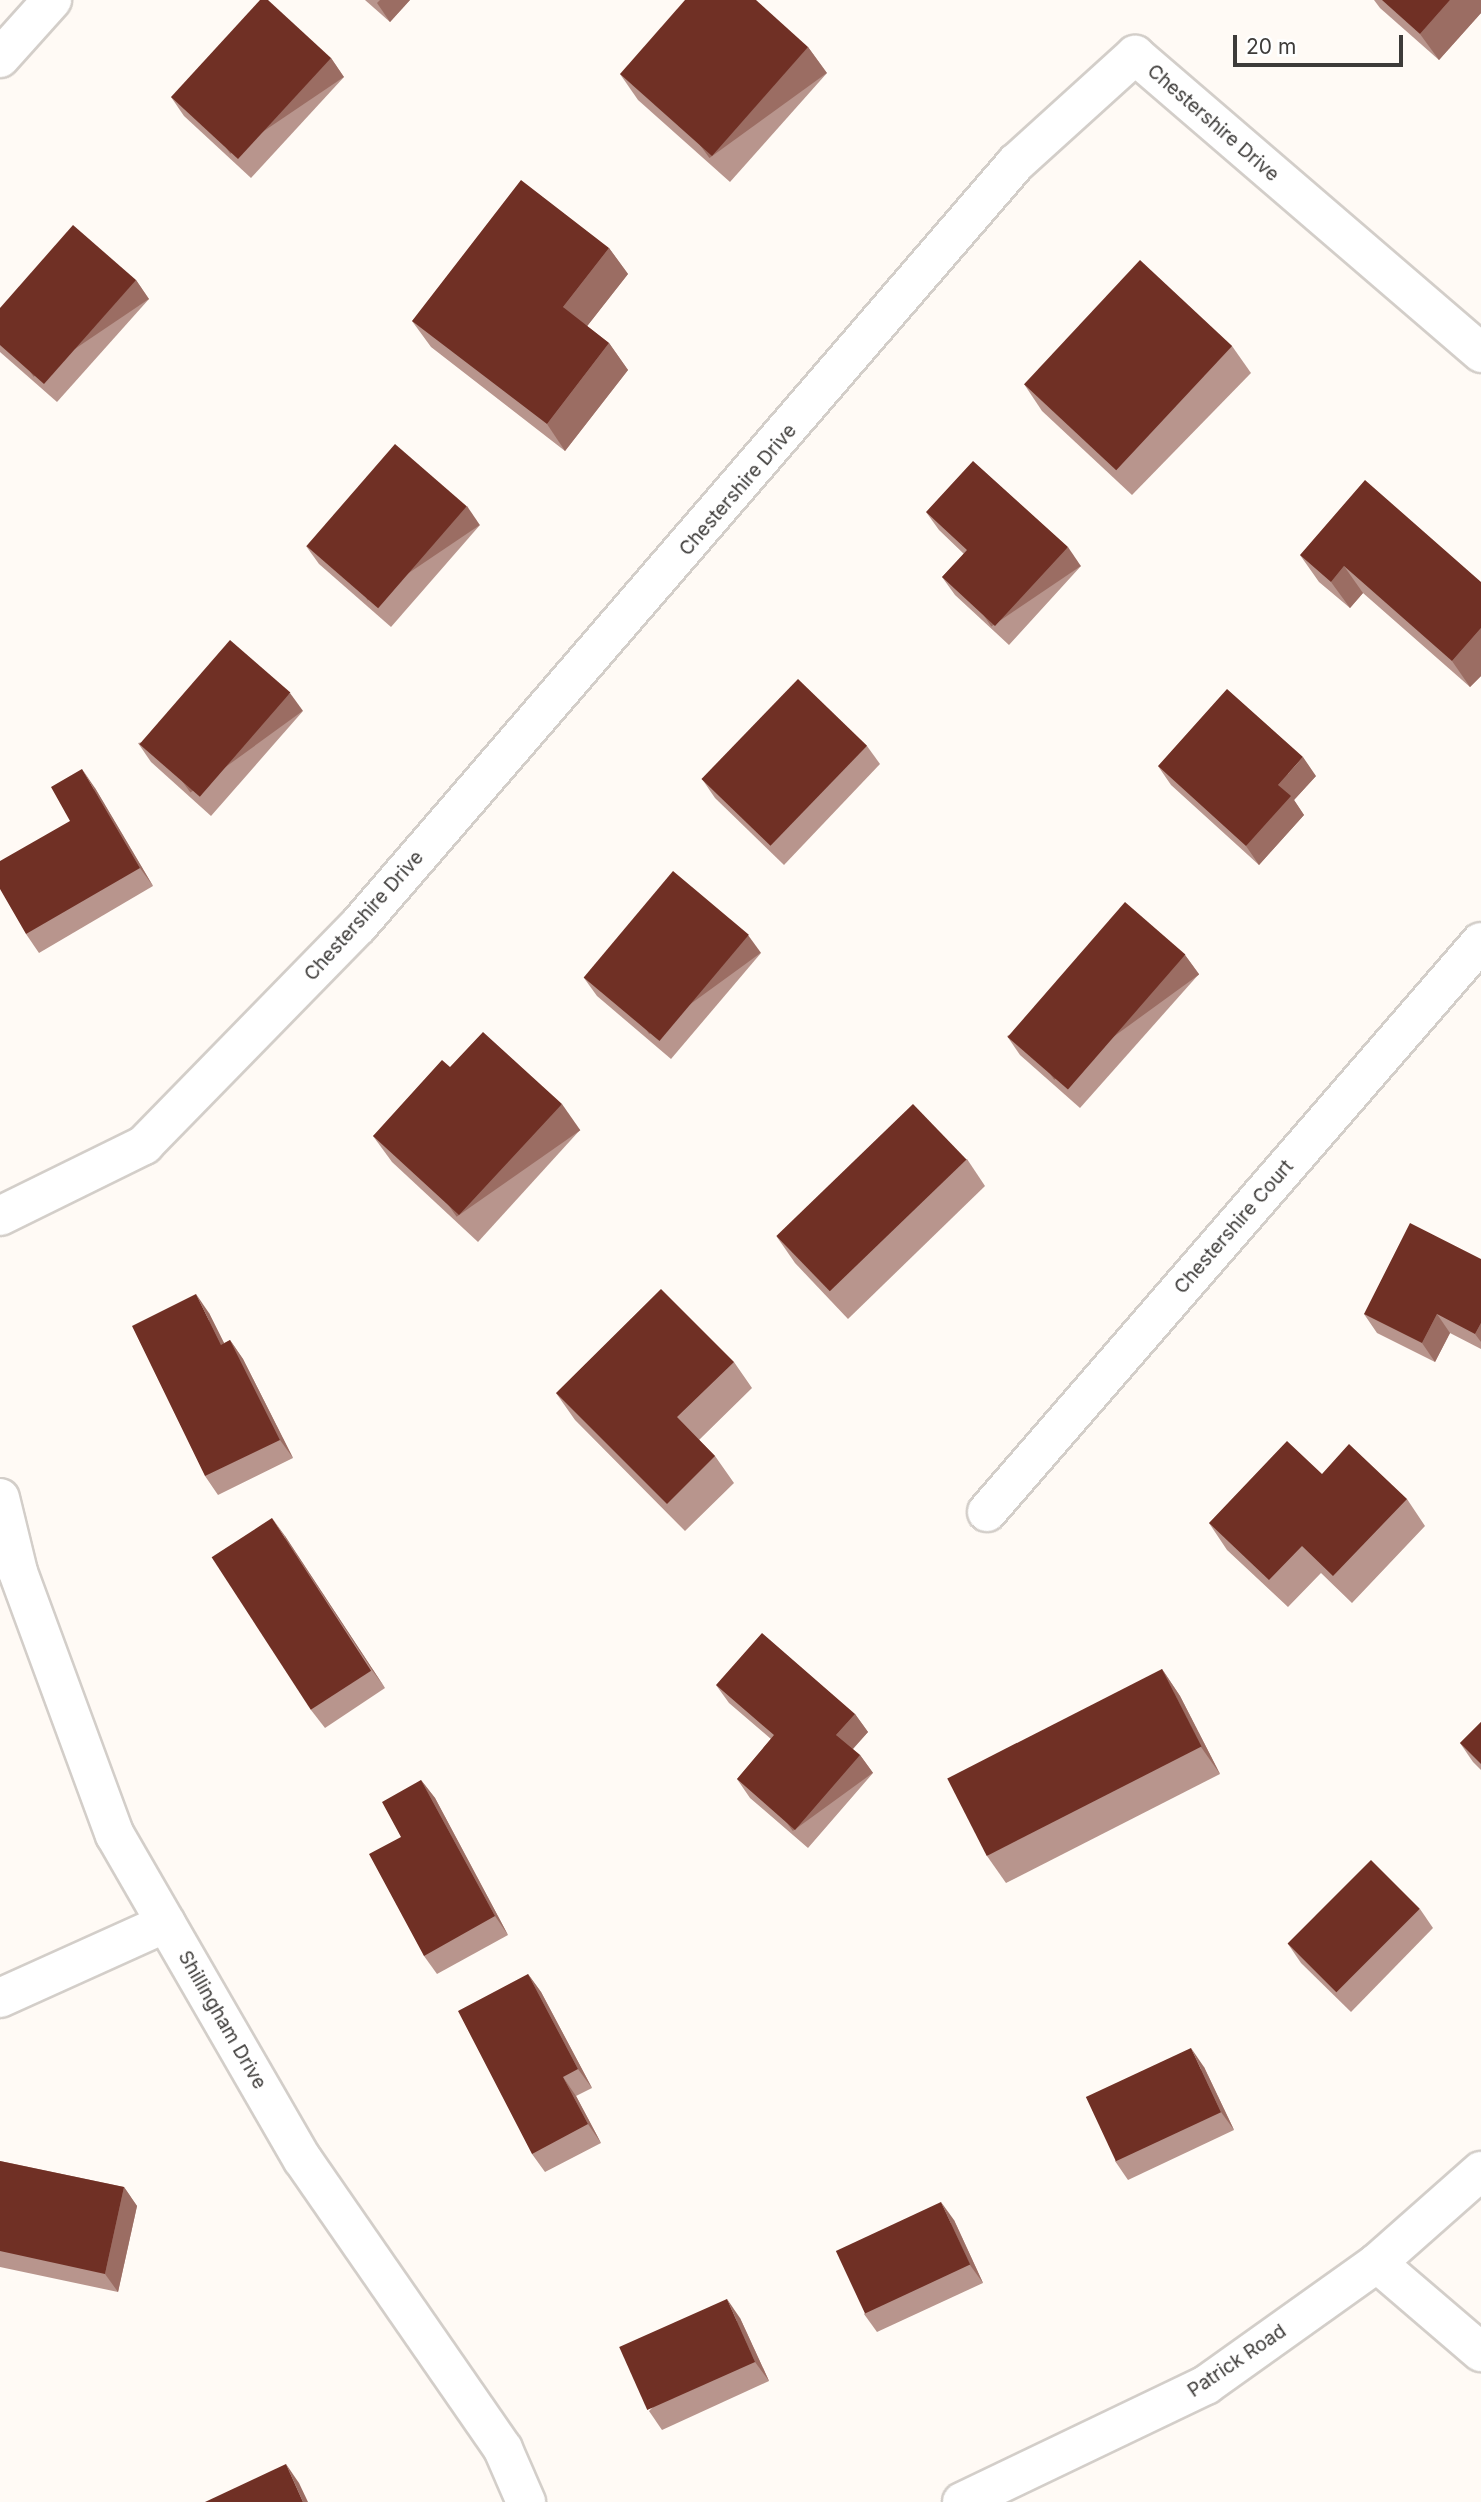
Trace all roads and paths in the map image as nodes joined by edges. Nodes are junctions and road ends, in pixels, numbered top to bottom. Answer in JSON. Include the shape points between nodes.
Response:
{"nodes":[{"id":1,"x":52,"y":0,"type":"edge"},
{"id":2,"x":0,"y":58,"type":"edge"},
{"id":3,"x":1481,"y":353,"type":"edge"},
{"id":4,"x":1481,"y":942,"type":"edge"},
{"id":5,"x":0,"y":1216,"type":"edge"},
{"id":6,"x":0,"y":1498,"type":"edge"},
{"id":7,"x":986,"y":1512,"type":"dead end"},
{"id":8,"x":166,"y":1923,"type":"junction"},
{"id":9,"x":0,"y":1998,"type":"edge"},
{"id":10,"x":1481,"y":2171,"type":"edge"},
{"id":11,"x":1377,"y":2263,"type":"junction"},
{"id":12,"x":1481,"y":2352,"type":"edge"},
{"id":13,"x":526,"y":2502,"type":"edge"},
{"id":14,"x":961,"y":2502,"type":"edge"}],
"edges":[{"from":1,"to":2,"type":"street"},
{"from":3,"to":5,"type":"street","name":"Chestershire Drive","via":[[1135,55],[1016,163],[358,926],[154,1136]]},
{"from":4,"to":7,"type":"street","name":"Chestershire Court"},
{"from":6,"to":8,"type":"street","name":"Shillingham Drive","via":[[18,1572],[115,1835]]},
{"from":8,"to":9,"type":"street"},
{"from":8,"to":13,"type":"street","name":"Shillingham Drive","via":[[303,2160],[503,2449]]},
{"from":10,"to":11,"type":"street","name":"Patrick Road"},
{"from":11,"to":12,"type":"street"},
{"from":11,"to":14,"type":"street","name":"Patrick Road","via":[[1206,2385]]}]}
